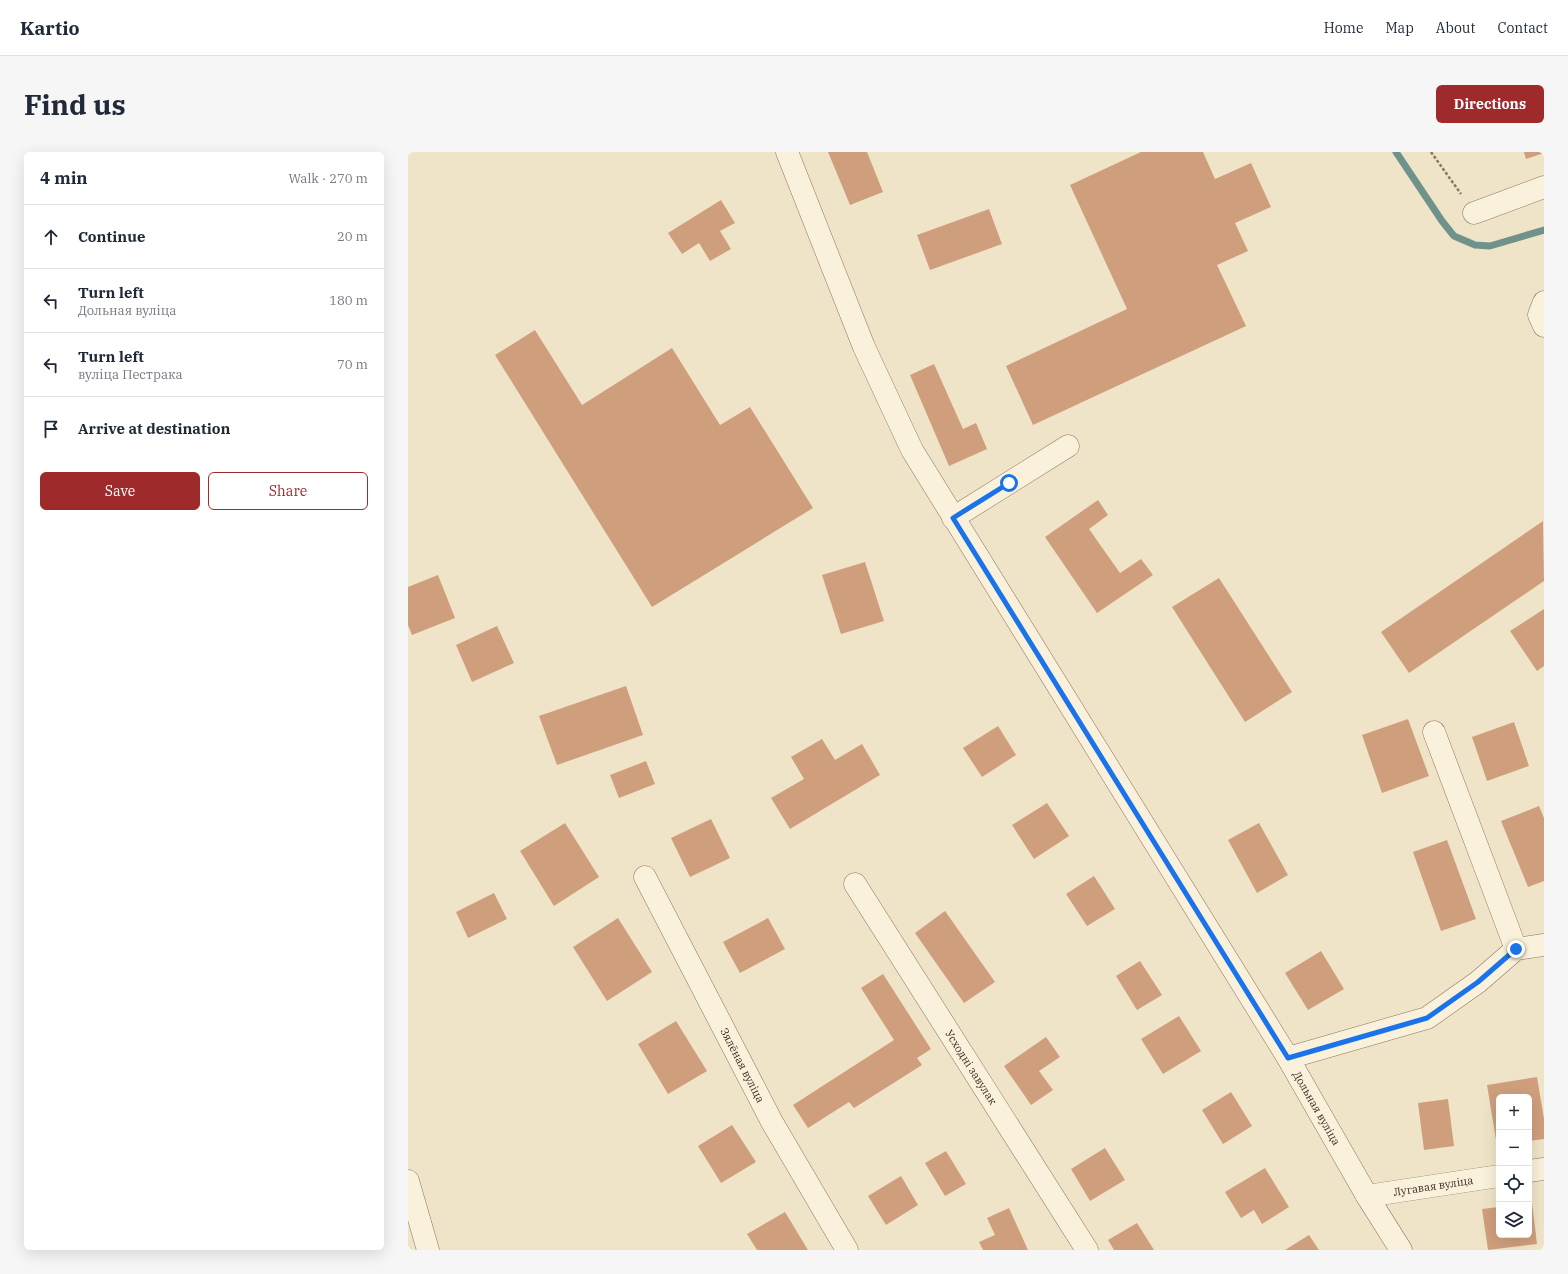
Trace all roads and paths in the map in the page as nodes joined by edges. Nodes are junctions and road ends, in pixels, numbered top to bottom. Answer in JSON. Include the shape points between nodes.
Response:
{"nodes":[{"id":1,"x":786,"y":152,"type":"edge"},
{"id":2,"x":1431,"y":152,"type":"edge"},
{"id":3,"x":1544,"y":187,"type":"edge"},
{"id":4,"x":1474,"y":213,"type":"joint"},
{"id":5,"x":1544,"y":302,"type":"edge"},
{"id":6,"x":1544,"y":326,"type":"edge"},
{"id":7,"x":1068,"y":446,"type":"dead end"},
{"id":8,"x":953,"y":518,"type":"junction"},
{"id":9,"x":1434,"y":732,"type":"dead end"},
{"id":10,"x":645,"y":877,"type":"dead end"},
{"id":11,"x":855,"y":884,"type":"dead end"},
{"id":12,"x":1544,"y":945,"type":"edge"},
{"id":13,"x":1516,"y":949,"type":"junction"},
{"id":14,"x":1288,"y":1058,"type":"junction"},
{"id":15,"x":1544,"y":1169,"type":"edge"},
{"id":16,"x":1532,"y":1171,"type":"edge"},
{"id":17,"x":1496,"y":1176,"type":"edge"},
{"id":18,"x":408,"y":1181,"type":"edge"},
{"id":19,"x":1367,"y":1196,"type":"junction"},
{"id":20,"x":428,"y":1250,"type":"edge"},
{"id":21,"x":847,"y":1250,"type":"edge"},
{"id":22,"x":1087,"y":1250,"type":"edge"},
{"id":23,"x":1401,"y":1250,"type":"edge"}],
"edges":[{"from":1,"to":8,"type":"street","name":"Дольная вуліца","via":[[867,354],[912,450]]},
{"from":2,"to":4,"type":"path"},
{"from":3,"to":4,"type":"street"},
{"from":5,"to":6,"type":"street","via":[[1539,315]]},
{"from":7,"to":8,"type":"street"},
{"from":8,"to":14,"type":"street","name":"Дольная вуліца"},
{"from":9,"to":13,"type":"street"},
{"from":10,"to":21,"type":"street","name":"Зялёная вуліца","via":[[772,1122]]},
{"from":11,"to":22,"type":"street","name":"Усходні завулак"},
{"from":12,"to":13,"type":"street"},
{"from":13,"to":14,"type":"street","via":[[1478,982],[1427,1018]]},
{"from":14,"to":19,"type":"street","name":"Дольная вуліца"},
{"from":15,"to":16,"type":"street"},
{"from":17,"to":19,"type":"street","name":"Лугавая вуліца"},
{"from":18,"to":20,"type":"street"},
{"from":19,"to":23,"type":"street","name":"Дольная вуліца"}]}
